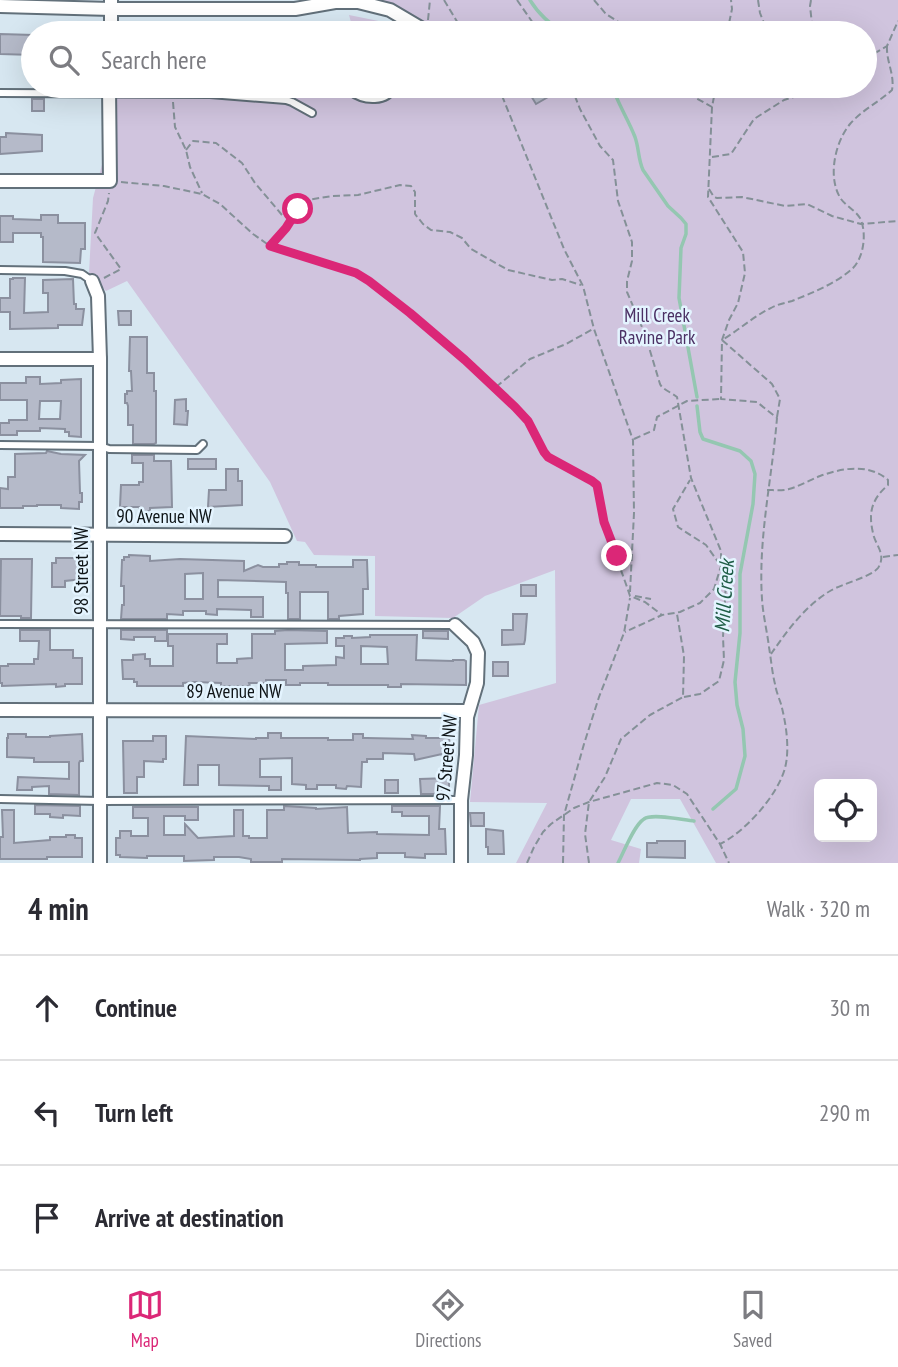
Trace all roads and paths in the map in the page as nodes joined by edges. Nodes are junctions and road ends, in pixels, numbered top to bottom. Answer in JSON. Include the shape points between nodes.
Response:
{"nodes":[{"id":1,"x":429,"y":0,"type":"edge"},
{"id":2,"x":444,"y":0,"type":"edge"},
{"id":3,"x":517,"y":0,"type":"edge"},
{"id":4,"x":594,"y":0,"type":"edge"},
{"id":5,"x":731,"y":0,"type":"edge"},
{"id":6,"x":758,"y":0,"type":"edge"},
{"id":7,"x":811,"y":0,"type":"edge"},
{"id":8,"x":111,"y":4,"type":"edge"},
{"id":9,"x":0,"y":6,"type":"edge"},
{"id":10,"x":406,"y":21,"type":"edge"},
{"id":11,"x":428,"y":21,"type":"edge"},
{"id":12,"x":457,"y":21,"type":"edge"},
{"id":13,"x":532,"y":21,"type":"edge"},
{"id":14,"x":617,"y":21,"type":"edge"},
{"id":15,"x":730,"y":21,"type":"edge"},
{"id":16,"x":764,"y":21,"type":"edge"},
{"id":17,"x":812,"y":21,"type":"edge"},
{"id":18,"x":898,"y":21,"type":"edge"},
{"id":19,"x":887,"y":46,"type":"junction"},
{"id":20,"x":877,"y":52,"type":"edge"},
{"id":21,"x":21,"y":92,"type":"edge"},
{"id":22,"x":0,"y":93,"type":"edge"},
{"id":23,"x":109,"y":98,"type":"edge"},
{"id":24,"x":173,"y":98,"type":"edge"},
{"id":25,"x":260,"y":98,"type":"edge"},
{"id":26,"x":364,"y":98,"type":"edge"},
{"id":27,"x":382,"y":98,"type":"edge"},
{"id":28,"x":503,"y":98,"type":"edge"},
{"id":29,"x":576,"y":98,"type":"edge"},
{"id":30,"x":696,"y":98,"type":"edge"},
{"id":31,"x":714,"y":98,"type":"edge"},
{"id":32,"x":790,"y":98,"type":"edge"},
{"id":33,"x":712,"y":107,"type":"junction"},
{"id":34,"x":312,"y":113,"type":"dead end"},
{"id":35,"x":186,"y":150,"type":"junction"},
{"id":36,"x":710,"y":157,"type":"junction"},
{"id":37,"x":0,"y":181,"type":"edge"},
{"id":38,"x":110,"y":181,"type":"junction"},
{"id":39,"x":708,"y":188,"type":"junction"},
{"id":40,"x":202,"y":194,"type":"junction"},
{"id":41,"x":292,"y":219,"type":"junction"},
{"id":42,"x":898,"y":220,"type":"edge"},
{"id":43,"x":861,"y":224,"type":"junction"},
{"id":44,"x":270,"y":246,"type":"junction"},
{"id":45,"x":0,"y":270,"type":"edge"},
{"id":46,"x":115,"y":272,"type":"dead end"},
{"id":47,"x":92,"y":281,"type":"joint"},
{"id":48,"x":583,"y":286,"type":"junction"},
{"id":49,"x":594,"y":329,"type":"junction"},
{"id":50,"x":722,"y":340,"type":"junction"},
{"id":51,"x":0,"y":359,"type":"edge"},
{"id":52,"x":100,"y":359,"type":"junction"},
{"id":53,"x":494,"y":388,"type":"junction"},
{"id":54,"x":721,"y":399,"type":"junction"},
{"id":55,"x":678,"y":406,"type":"junction"},
{"id":56,"x":776,"y":418,"type":"junction"},
{"id":57,"x":633,"y":440,"type":"junction"},
{"id":58,"x":203,"y":444,"type":"dead end"},
{"id":59,"x":0,"y":445,"type":"edge"},
{"id":60,"x":100,"y":446,"type":"junction"},
{"id":61,"x":691,"y":478,"type":"junction"},
{"id":62,"x":767,"y":490,"type":"junction"},
{"id":63,"x":0,"y":534,"type":"edge"},
{"id":64,"x":100,"y":535,"type":"junction"},
{"id":65,"x":285,"y":536,"type":"dead end"},
{"id":66,"x":898,"y":555,"type":"edge"},
{"id":67,"x":882,"y":557,"type":"junction"},
{"id":68,"x":721,"y":566,"type":"junction"},
{"id":69,"x":630,"y":596,"type":"junction"},
{"id":70,"x":651,"y":599,"type":"dead end"},
{"id":71,"x":677,"y":612,"type":"junction"},
{"id":72,"x":662,"y":615,"type":"junction"},
{"id":73,"x":0,"y":624,"type":"edge"},
{"id":74,"x":100,"y":624,"type":"junction"},
{"id":75,"x":455,"y":625,"type":"joint"},
{"id":76,"x":624,"y":633,"type":"junction"},
{"id":77,"x":770,"y":655,"type":"junction"},
{"id":78,"x":683,"y":698,"type":"junction"},
{"id":79,"x":0,"y":709,"type":"edge"},
{"id":80,"x":100,"y":710,"type":"junction"},
{"id":81,"x":468,"y":711,"type":"junction"},
{"id":82,"x":0,"y":799,"type":"edge"},
{"id":83,"x":461,"y":800,"type":"junction"},
{"id":84,"x":100,"y":801,"type":"junction"},
{"id":85,"x":589,"y":802,"type":"junction"},
{"id":86,"x":564,"y":815,"type":"junction"},
{"id":87,"x":720,"y":844,"type":"junction"},
{"id":88,"x":100,"y":863,"type":"edge"},
{"id":89,"x":461,"y":863,"type":"edge"},
{"id":90,"x":527,"y":863,"type":"edge"},
{"id":91,"x":564,"y":863,"type":"edge"},
{"id":92,"x":589,"y":863,"type":"edge"},
{"id":93,"x":729,"y":863,"type":"edge"}],
"edges":[{"from":1,"to":11,"type":"path"},
{"from":2,"to":12,"type":"path"},
{"from":3,"to":13,"type":"path"},
{"from":4,"to":14,"type":"path"},
{"from":5,"to":15,"type":"path"},
{"from":6,"to":16,"type":"path"},
{"from":7,"to":17,"type":"path"},
{"from":8,"to":9,"type":"street"},
{"from":8,"to":10,"type":"street","via":[[295,9],[358,2],[390,10]]},
{"from":18,"to":19,"type":"path"},
{"from":19,"to":20,"type":"path"},
{"from":19,"to":43,"type":"path","via":[[892,90],[849,125],[833,164],[841,198]]},
{"from":21,"to":22,"type":"lane"},
{"from":23,"to":38,"type":"street"},
{"from":24,"to":35,"type":"path","via":[[175,127]]},
{"from":25,"to":34,"type":"lane","via":[[286,100]]},
{"from":26,"to":27,"type":"lane"},
{"from":28,"to":48,"type":"path"},
{"from":29,"to":55,"type":"path","via":[[600,146],[613,160],[618,201],[632,242],[627,292],[660,384],[677,397]]},
{"from":30,"to":33,"type":"path"},
{"from":31,"to":33,"type":"path"},
{"from":32,"to":36,"type":"path","via":[[754,120],[731,154]]},
{"from":33,"to":36,"type":"path"},
{"from":35,"to":40,"type":"path"},
{"from":35,"to":41,"type":"path","via":[[193,141],[216,143],[242,163],[282,215]]},
{"from":36,"to":39,"type":"path"},
{"from":37,"to":38,"type":"street"},
{"from":38,"to":40,"type":"path"},
{"from":38,"to":46,"type":"path","via":[[108,201],[95,233],[121,269]]},
{"from":39,"to":43,"type":"path","via":[[714,197],[742,197],[785,206],[807,204]]},
{"from":39,"to":50,"type":"path","via":[[708,197],[743,252],[745,274]]},
{"from":40,"to":44,"type":"path"},
{"from":41,"to":44,"type":"path"},
{"from":41,"to":48,"type":"path","via":[[300,201],[411,186],[415,214],[431,230],[462,238],[471,249],[508,270]]},
{"from":42,"to":43,"type":"path"},
{"from":43,"to":50,"type":"path","via":[[863,245],[853,268],[831,283],[773,307]]},
{"from":44,"to":53,"type":"path","via":[[363,276]]},
{"from":45,"to":47,"type":"lane","via":[[65,271]]},
{"from":47,"to":52,"type":"street","name":"98 Street NW","via":[[98,296]]},
{"from":48,"to":49,"type":"path"},
{"from":49,"to":53,"type":"path","via":[[530,359]]},
{"from":49,"to":57,"type":"path"},
{"from":50,"to":54,"type":"path"},
{"from":50,"to":56,"type":"path","via":[[772,384],[780,399]]},
{"from":51,"to":52,"type":"street"},
{"from":52,"to":60,"type":"street","name":"98 Street NW"},
{"from":53,"to":69,"type":"path","via":[[528,421],[548,457],[597,485],[604,522]]},
{"from":54,"to":55,"type":"path"},
{"from":54,"to":56,"type":"path","via":[[757,402]]},
{"from":55,"to":57,"type":"path","via":[[657,417],[654,430]]},
{"from":55,"to":61,"type":"path"},
{"from":56,"to":62,"type":"path"},
{"from":57,"to":69,"type":"path"},
{"from":58,"to":60,"type":"lane","via":[[197,450]]},
{"from":59,"to":60,"type":"lane"},
{"from":60,"to":64,"type":"street","name":"98 Street NW"},
{"from":61,"to":68,"type":"path","via":[[722,551]]},
{"from":61,"to":68,"type":"path","via":[[673,509],[678,527],[706,545]]},
{"from":62,"to":67,"type":"path","via":[[788,489],[841,470],[869,469],[882,475],[888,485],[878,493],[871,515]]},
{"from":62,"to":77,"type":"path","via":[[761,565]]},
{"from":63,"to":64,"type":"street","name":"90 Avenue NW"},
{"from":64,"to":65,"type":"street","name":"90 Avenue NW"},
{"from":64,"to":74,"type":"street","name":"98 Street NW"},
{"from":66,"to":67,"type":"path"},
{"from":67,"to":77,"type":"path","via":[[877,569],[829,592],[806,611]]},
{"from":68,"to":71,"type":"path","via":[[707,598]]},
{"from":68,"to":78,"type":"path","via":[[726,581],[724,660],[719,681],[700,694]]},
{"from":69,"to":70,"type":"path"},
{"from":69,"to":72,"type":"path"},
{"from":69,"to":76,"type":"path"},
{"from":71,"to":72,"type":"path"},
{"from":71,"to":78,"type":"path","via":[[684,656]]},
{"from":72,"to":76,"type":"path"},
{"from":73,"to":74,"type":"lane"},
{"from":74,"to":75,"type":"lane"},
{"from":74,"to":80,"type":"street","name":"98 Street NW"},
{"from":75,"to":81,"type":"street","name":"97 Street NW","via":[[477,650],[478,679]]},
{"from":76,"to":86,"type":"path","via":[[591,720]]},
{"from":77,"to":87,"type":"path","via":[[786,732],[785,768],[754,818]]},
{"from":78,"to":85,"type":"path","via":[[621,739]]},
{"from":79,"to":80,"type":"street","name":"89 Avenue NW"},
{"from":80,"to":81,"type":"street","name":"89 Avenue NW"},
{"from":80,"to":84,"type":"street","name":"98 Street NW"},
{"from":81,"to":83,"type":"street","name":"97 Street NW"},
{"from":82,"to":84,"type":"lane"},
{"from":83,"to":84,"type":"lane"},
{"from":83,"to":89,"type":"street","name":"97 Street NW"},
{"from":84,"to":88,"type":"street","name":"98 Street NW"},
{"from":85,"to":86,"type":"path"},
{"from":85,"to":87,"type":"path","via":[[657,783],[673,785],[687,794]]},
{"from":85,"to":92,"type":"path","via":[[585,834]]},
{"from":86,"to":90,"type":"path","via":[[543,832]]},
{"from":86,"to":91,"type":"path"},
{"from":87,"to":93,"type":"path"}]}
